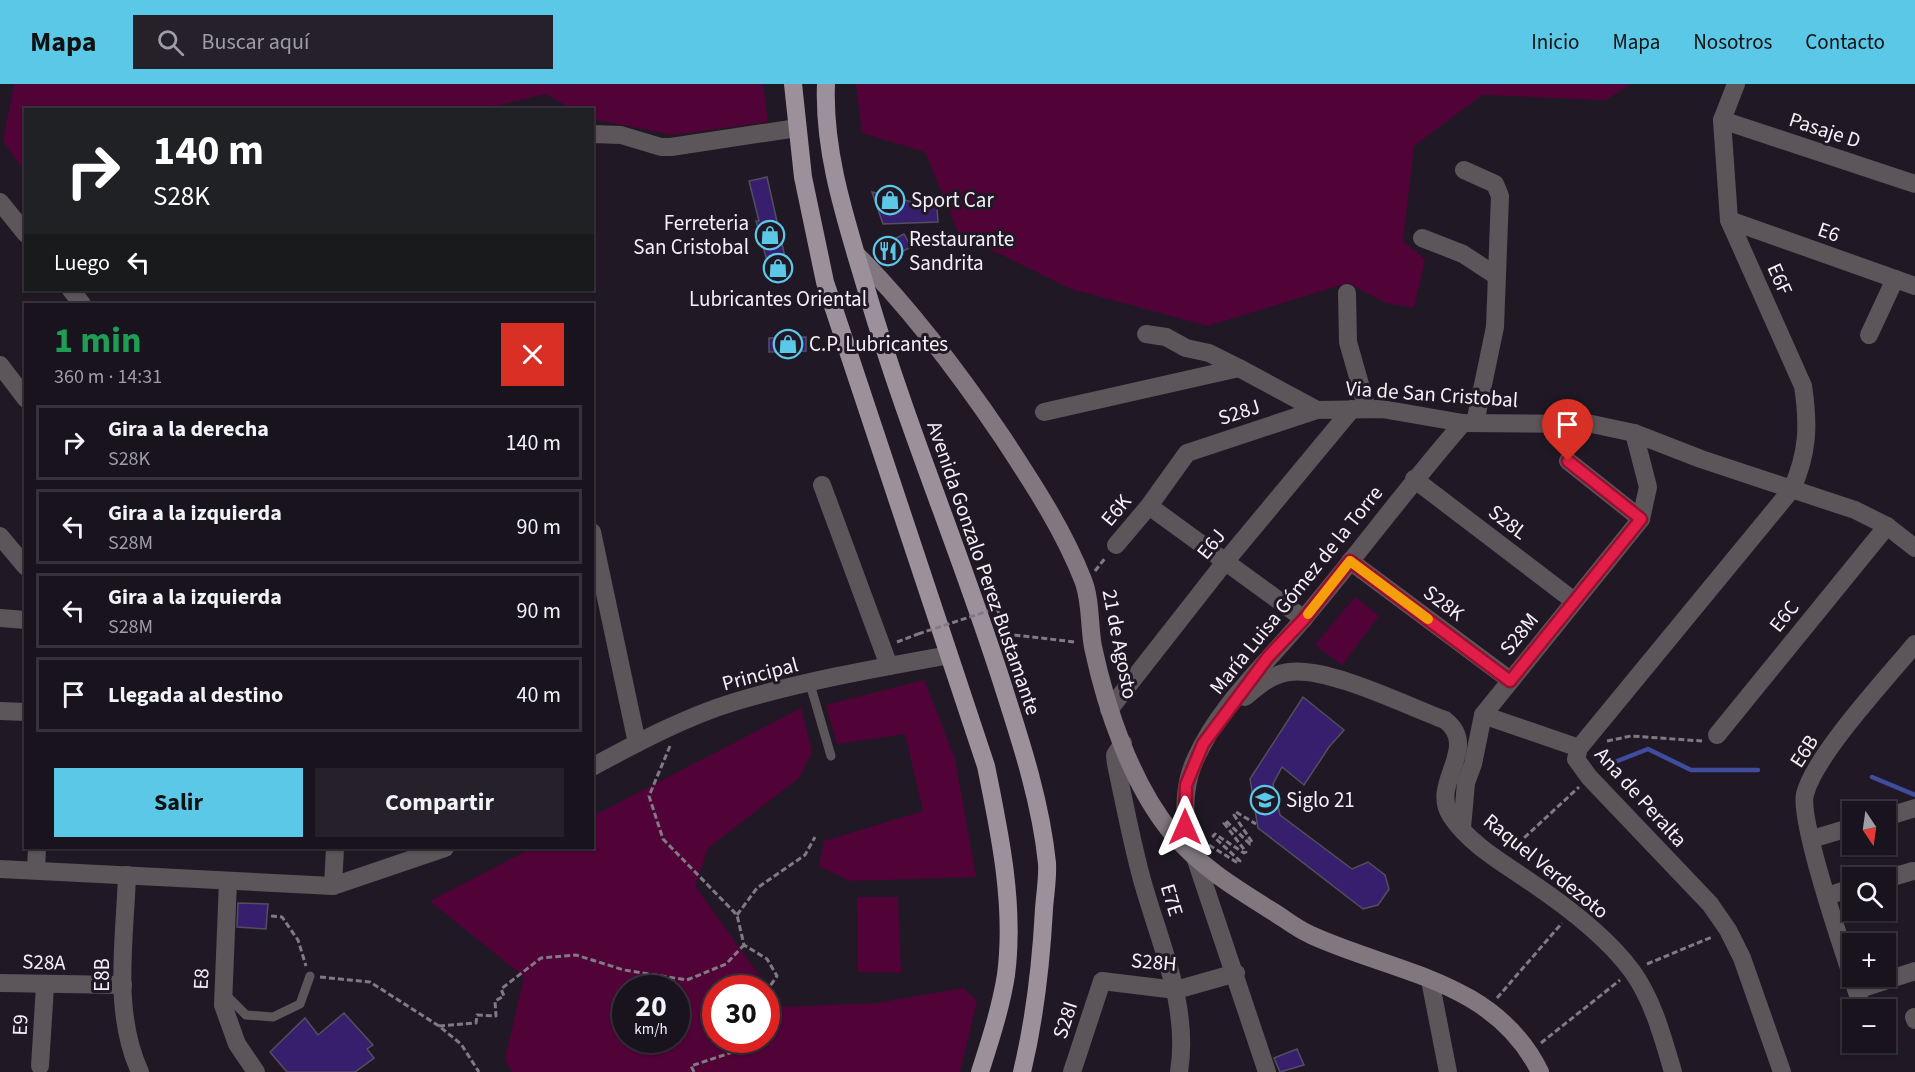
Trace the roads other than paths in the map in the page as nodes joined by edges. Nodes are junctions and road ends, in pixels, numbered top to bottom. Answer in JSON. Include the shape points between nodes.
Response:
{"nodes":[{"id":1,"x":793,"y":84,"type":"edge"},
{"id":2,"x":826,"y":84,"type":"edge"},
{"id":3,"x":1736,"y":84,"type":"edge"},
{"id":4,"x":1722,"y":120,"type":"junction"},
{"id":5,"x":797,"y":128,"type":"junction"},
{"id":6,"x":594,"y":134,"type":"edge"},
{"id":7,"x":1464,"y":170,"type":"dead end"},
{"id":8,"x":1915,"y":184,"type":"edge"},
{"id":9,"x":0,"y":202,"type":"edge"},
{"id":10,"x":1729,"y":220,"type":"junction"},
{"id":11,"x":7,"y":224,"type":"edge"},
{"id":12,"x":24,"y":233,"type":"edge"},
{"id":13,"x":1422,"y":238,"type":"dead end"},
{"id":14,"x":856,"y":254,"type":"junction"},
{"id":15,"x":1495,"y":275,"type":"junction"},
{"id":16,"x":1895,"y":279,"type":"junction"},
{"id":17,"x":1915,"y":286,"type":"edge"},
{"id":18,"x":1347,"y":294,"type":"dead end"},
{"id":19,"x":1146,"y":334,"type":"dead end"},
{"id":20,"x":1869,"y":335,"type":"dead end"},
{"id":21,"x":0,"y":365,"type":"edge"},
{"id":22,"x":1239,"y":368,"type":"junction"},
{"id":23,"x":24,"y":396,"type":"edge"},
{"id":24,"x":1359,"y":409,"type":"junction"},
{"id":25,"x":1317,"y":410,"type":"junction"},
{"id":26,"x":1044,"y":412,"type":"dead end"},
{"id":27,"x":1469,"y":423,"type":"junction"},
{"id":28,"x":1634,"y":433,"type":"junction"},
{"id":29,"x":1568,"y":461,"type":"dead end"},
{"id":30,"x":1180,"y":463,"type":"joint"},
{"id":31,"x":1414,"y":479,"type":"junction"},
{"id":32,"x":822,"y":485,"type":"dead end"},
{"id":33,"x":1792,"y":489,"type":"junction"},
{"id":34,"x":1149,"y":506,"type":"junction"},
{"id":35,"x":1641,"y":519,"type":"junction"},
{"id":36,"x":1887,"y":526,"type":"junction"},
{"id":37,"x":0,"y":536,"type":"edge"},
{"id":38,"x":594,"y":541,"type":"edge"},
{"id":39,"x":1116,"y":545,"type":"road end"},
{"id":40,"x":1915,"y":548,"type":"edge"},
{"id":41,"x":1350,"y":561,"type":"junction"},
{"id":42,"x":1225,"y":562,"type":"junction"},
{"id":43,"x":24,"y":565,"type":"edge"},
{"id":44,"x":1574,"y":601,"type":"junction"},
{"id":45,"x":0,"y":618,"type":"edge"},
{"id":46,"x":1304,"y":619,"type":"junction"},
{"id":47,"x":24,"y":620,"type":"edge"},
{"id":48,"x":1915,"y":644,"type":"edge"},
{"id":49,"x":949,"y":655,"type":"junction"},
{"id":50,"x":889,"y":666,"type":"junction"},
{"id":51,"x":1510,"y":681,"type":"junction"},
{"id":52,"x":810,"y":684,"type":"junction"},
{"id":53,"x":1109,"y":710,"type":"junction"},
{"id":54,"x":0,"y":711,"type":"edge"},
{"id":55,"x":24,"y":712,"type":"edge"},
{"id":56,"x":1483,"y":715,"type":"junction"},
{"id":57,"x":1221,"y":717,"type":"junction"},
{"id":58,"x":1717,"y":735,"type":"road end"},
{"id":59,"x":637,"y":743,"type":"junction"},
{"id":60,"x":1123,"y":743,"type":"junction"},
{"id":61,"x":1579,"y":748,"type":"junction"},
{"id":62,"x":831,"y":756,"type":"dead end"},
{"id":63,"x":594,"y":766,"type":"edge"},
{"id":64,"x":1915,"y":808,"type":"edge"},
{"id":65,"x":1896,"y":814,"type":"edge"},
{"id":66,"x":1462,"y":828,"type":"junction"},
{"id":67,"x":1842,"y":830,"type":"edge"},
{"id":68,"x":1812,"y":839,"type":"junction"},
{"id":69,"x":37,"y":849,"type":"edge"},
{"id":70,"x":335,"y":849,"type":"edge"},
{"id":71,"x":442,"y":849,"type":"edge"},
{"id":72,"x":1194,"y":856,"type":"junction"},
{"id":73,"x":0,"y":868,"type":"edge"},
{"id":74,"x":36,"y":870,"type":"junction"},
{"id":75,"x":1913,"y":871,"type":"dead end"},
{"id":76,"x":128,"y":875,"type":"junction"},
{"id":77,"x":1896,"y":876,"type":"edge"},
{"id":78,"x":228,"y":881,"type":"junction"},
{"id":79,"x":333,"y":886,"type":"junction"},
{"id":80,"x":1842,"y":891,"type":"edge"},
{"id":81,"x":1827,"y":896,"type":"junction"},
{"id":82,"x":1915,"y":971,"type":"edge"},
{"id":83,"x":1236,"y":973,"type":"junction"},
{"id":84,"x":310,"y":976,"type":"road end"},
{"id":85,"x":1430,"y":980,"type":"junction"},
{"id":86,"x":1102,"y":981,"type":"joint"},
{"id":87,"x":0,"y":983,"type":"edge"},
{"id":88,"x":123,"y":985,"type":"junction"},
{"id":89,"x":45,"y":986,"type":"junction"},
{"id":90,"x":222,"y":990,"type":"junction"},
{"id":91,"x":1176,"y":990,"type":"junction"},
{"id":92,"x":1857,"y":990,"type":"junction"},
{"id":93,"x":1860,"y":999,"type":"edge"},
{"id":94,"x":40,"y":1066,"type":"dead end"},
{"id":95,"x":140,"y":1072,"type":"edge"},
{"id":96,"x":256,"y":1072,"type":"edge"},
{"id":97,"x":981,"y":1072,"type":"edge"},
{"id":98,"x":1022,"y":1072,"type":"edge"},
{"id":99,"x":1072,"y":1072,"type":"edge"},
{"id":100,"x":1179,"y":1072,"type":"edge"},
{"id":101,"x":1267,"y":1072,"type":"edge"},
{"id":102,"x":1448,"y":1072,"type":"edge"},
{"id":103,"x":1540,"y":1072,"type":"edge"},
{"id":104,"x":1673,"y":1072,"type":"edge"},
{"id":105,"x":1782,"y":1072,"type":"edge"}],
"edges":[{"from":1,"to":5,"type":"main road"},
{"from":2,"to":14,"type":"main road","name":"Avenida Gonzalo Perez Bustamante","via":[[831,162]]},
{"from":3,"to":4,"type":"street","name":"E6F"},
{"from":4,"to":8,"type":"street","name":"Pasaje D"},
{"from":4,"to":10,"type":"street","name":"E6F"},
{"from":5,"to":6,"type":"street","via":[[671,147],[621,135]]},
{"from":5,"to":49,"type":"main road","via":[[825,282]]},
{"from":7,"to":15,"type":"street","via":[[1495,184],[1500,196]]},
{"from":9,"to":11,"type":"street"},
{"from":10,"to":16,"type":"street","name":"E6"},
{"from":10,"to":33,"type":"street","name":"E6F","via":[[1803,386],[1804,461]]},
{"from":11,"to":12,"type":"street"},
{"from":13,"to":15,"type":"street","via":[[1463,254]]},
{"from":14,"to":53,"type":"street","name":"21 de Agosto","via":[[919,323],[987,415],[1062,534],[1084,584],[1092,643]]},
{"from":14,"to":98,"type":"main road","name":"Avenida Gonzalo Perez Bustamante","via":[[913,433],[978,606],[1022,747],[1041,825],[1047,866],[1041,978]]},
{"from":15,"to":27,"type":"street","via":[[1495,327]]},
{"from":16,"to":17,"type":"street","name":"E6"},
{"from":16,"to":20,"type":"street"},
{"from":18,"to":24,"type":"street","via":[[1348,342]]},
{"from":19,"to":22,"type":"street","name":"Via de San Cristobal","via":[[1166,337]]},
{"from":21,"to":23,"type":"street"},
{"from":22,"to":25,"type":"street","name":"Via de San Cristobal"},
{"from":22,"to":26,"type":"street"},
{"from":24,"to":25,"type":"street","name":"Via de San Cristobal"},
{"from":24,"to":27,"type":"street","name":"Via de San Cristobal"},
{"from":24,"to":42,"type":"street","name":"E6J"},
{"from":25,"to":30,"type":"street","name":"S28J","via":[[1187,453]]},
{"from":27,"to":28,"type":"street","name":"Via de San Cristobal","via":[[1592,424]]},
{"from":27,"to":31,"type":"street","name":"María Luisa Gómez de la Torre"},
{"from":28,"to":33,"type":"street","name":"Via de San Cristobal"},
{"from":28,"to":35,"type":"street","name":"S28M","via":[[1648,487]]},
{"from":29,"to":35,"type":"street"},
{"from":30,"to":34,"type":"street","name":"E6K"},
{"from":31,"to":41,"type":"street","name":"María Luisa Gómez de la Torre"},
{"from":31,"to":44,"type":"street","name":"S28L"},
{"from":32,"to":50,"type":"street"},
{"from":33,"to":36,"type":"street","name":"Via de San Cristobal","via":[[1856,510]]},
{"from":33,"to":61,"type":"street","name":"Ana de Peralta"},
{"from":34,"to":39,"type":"street","name":"E6K"},
{"from":34,"to":42,"type":"street"},
{"from":35,"to":44,"type":"street","name":"S28M"},
{"from":36,"to":40,"type":"street","name":"Via de San Cristobal"},
{"from":36,"to":58,"type":"street","name":"E6C"},
{"from":37,"to":43,"type":"street"},
{"from":38,"to":59,"type":"street"},
{"from":41,"to":46,"type":"street","name":"María Luisa Gómez de la Torre"},
{"from":41,"to":51,"type":"street","name":"S28K"},
{"from":42,"to":46,"type":"street"},
{"from":42,"to":53,"type":"street","name":"E6J"},
{"from":44,"to":51,"type":"street","name":"S28M"},
{"from":45,"to":47,"type":"street"},
{"from":46,"to":57,"type":"street","name":"María Luisa Gómez de la Torre"},
{"from":48,"to":68,"type":"street","name":"E6B","via":[[1811,778],[1804,797]]},
{"from":49,"to":50,"type":"street","name":"Principal"},
{"from":49,"to":97,"type":"main road","via":[[986,766],[1001,838],[1007,914],[1006,975]]},
{"from":50,"to":52,"type":"street","name":"Principal"},
{"from":51,"to":56,"type":"street","name":"S28M"},
{"from":52,"to":59,"type":"street","name":"Principal","via":[[733,702]]},
{"from":52,"to":62,"type":"lane"},
{"from":53,"to":60,"type":"street","name":"21 de Agosto"},
{"from":54,"to":55,"type":"street"},
{"from":56,"to":61,"type":"street"},
{"from":56,"to":66,"type":"street","name":"S28M","via":[[1466,783]]},
{"from":57,"to":66,"type":"street","name":"Raquel Verdezoto","via":[[1276,675],[1305,672],[1336,679],[1445,720],[1453,726],[1460,745],[1444,792],[1451,816]]},
{"from":57,"to":72,"type":"street","name":"María Luisa Gómez de la Torre","via":[[1195,760],[1186,785],[1185,827]]},
{"from":59,"to":63,"type":"street","name":"Principal"},
{"from":60,"to":72,"type":"street","name":"21 de Agosto","via":[[1152,804]]},
{"from":60,"to":91,"type":"street","name":"E7E","via":[[1114,755],[1141,875]]},
{"from":61,"to":105,"type":"street","name":"Ana de Peralta","via":[[1576,759],[1589,777],[1710,904],[1728,930],[1742,958]]},
{"from":64,"to":65,"type":"street"},
{"from":66,"to":104,"type":"street","name":"Raquel Verdezoto","via":[[1477,844],[1573,911],[1632,971],[1656,1017]]},
{"from":67,"to":68,"type":"street"},
{"from":68,"to":81,"type":"street","name":"E6B"},
{"from":69,"to":74,"type":"street"},
{"from":70,"to":79,"type":"street"},
{"from":71,"to":79,"type":"street"},
{"from":72,"to":83,"type":"street","name":"María Luisa Gómez de la Torre"},
{"from":72,"to":85,"type":"street","name":"21 de Agosto","via":[[1226,883],[1309,934]]},
{"from":73,"to":74,"type":"street"},
{"from":74,"to":76,"type":"street"},
{"from":75,"to":77,"type":"street"},
{"from":76,"to":78,"type":"street"},
{"from":76,"to":88,"type":"street","name":"E8B"},
{"from":78,"to":79,"type":"street"},
{"from":78,"to":90,"type":"street","name":"E8"},
{"from":80,"to":81,"type":"street"},
{"from":81,"to":92,"type":"street","name":"E6B"},
{"from":82,"to":92,"type":"street"},
{"from":83,"to":91,"type":"street","name":"S28H"},
{"from":83,"to":101,"type":"street","name":"María Luisa Gómez de la Torre"},
{"from":84,"to":90,"type":"lane","via":[[300,1004],[273,1017],[246,1015]]},
{"from":85,"to":102,"type":"street"},
{"from":85,"to":103,"type":"street","name":"21 de Agosto","via":[[1464,993],[1488,1008],[1518,1035]]},
{"from":86,"to":91,"type":"street","name":"S28H"},
{"from":86,"to":99,"type":"street","name":"S28I"},
{"from":87,"to":89,"type":"street","name":"S28A"},
{"from":88,"to":89,"type":"street","name":"S28A"},
{"from":88,"to":95,"type":"street","name":"E8B","via":[[127,1039]]},
{"from":89,"to":94,"type":"street","name":"E9"},
{"from":90,"to":96,"type":"street","name":"E8","via":[[223,1005],[237,1044]]},
{"from":91,"to":100,"type":"street","name":"E7E","via":[[1182,1050]]},
{"from":92,"to":93,"type":"street","name":"E6B"}]}
